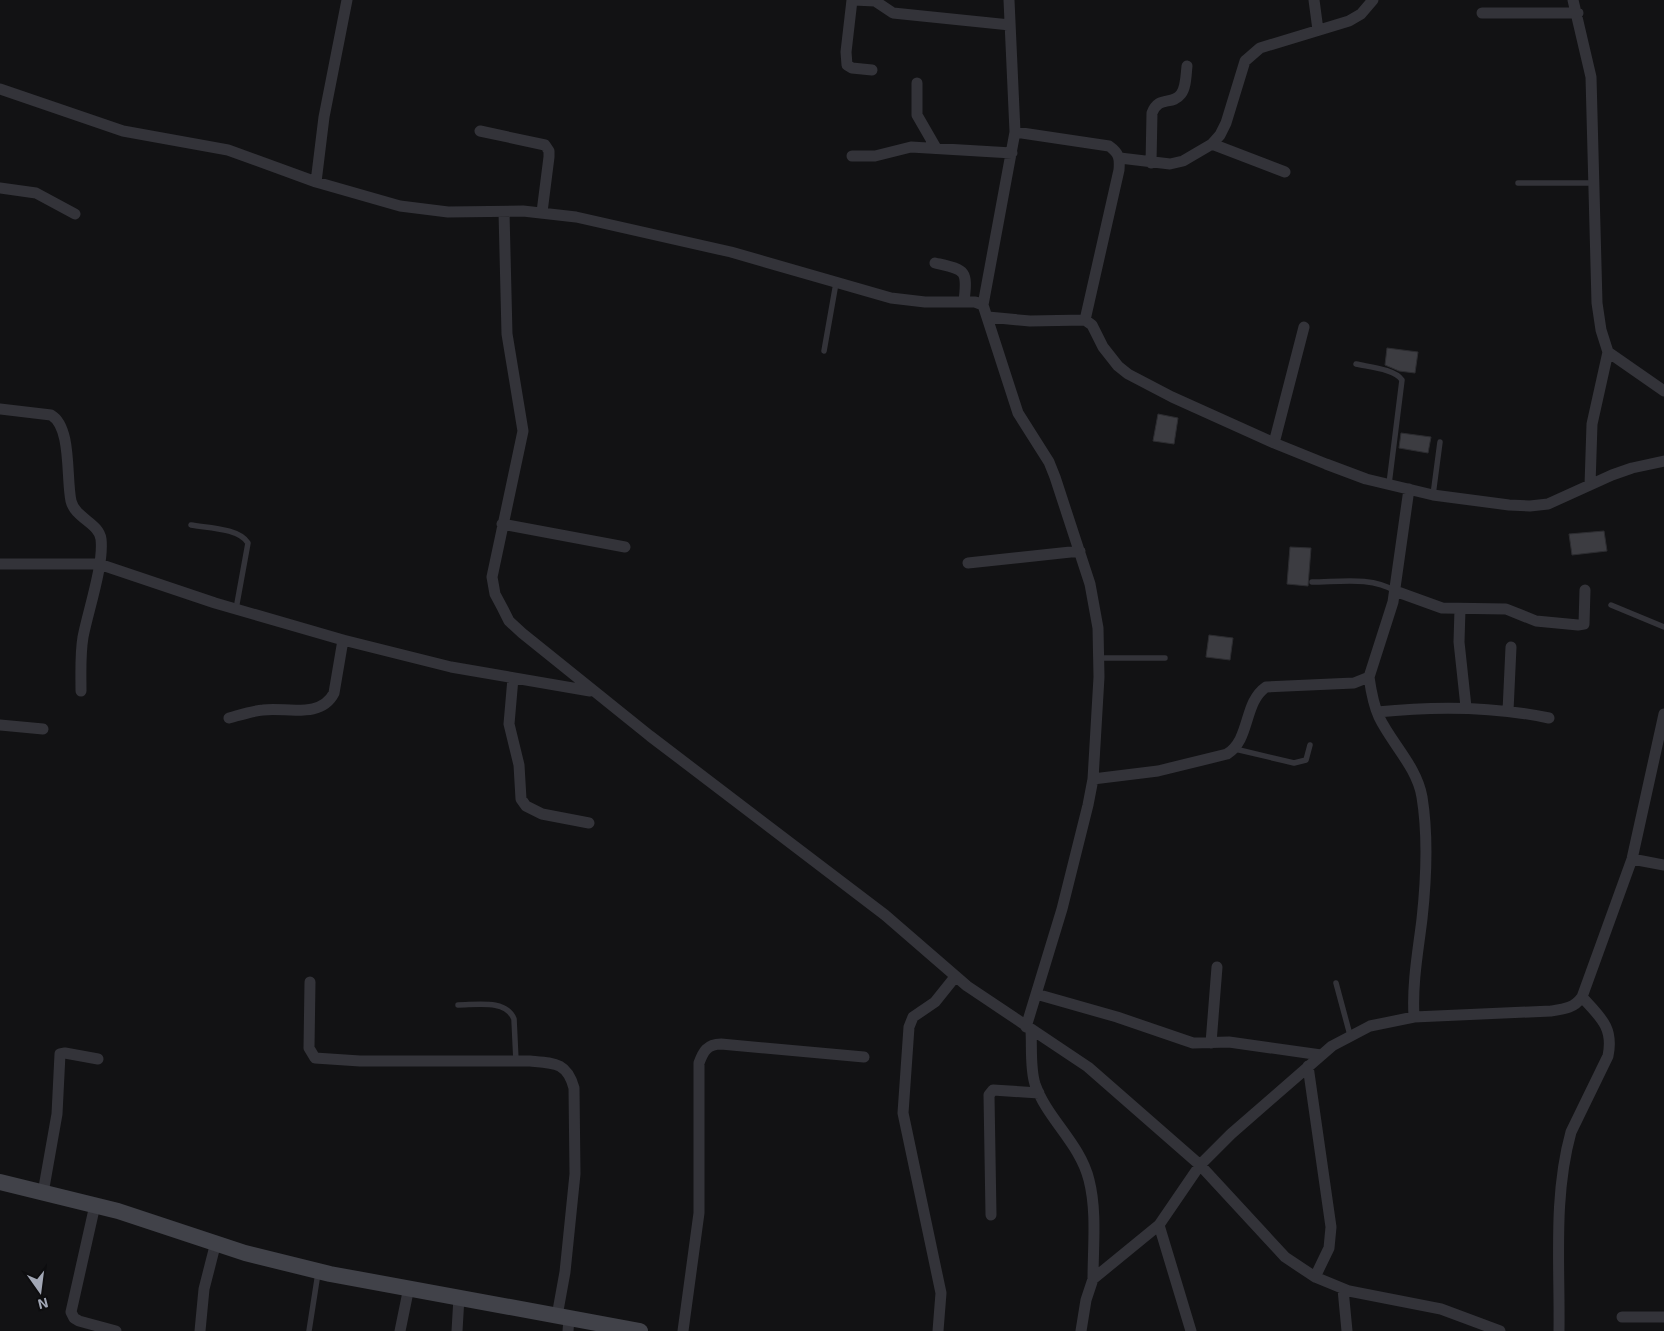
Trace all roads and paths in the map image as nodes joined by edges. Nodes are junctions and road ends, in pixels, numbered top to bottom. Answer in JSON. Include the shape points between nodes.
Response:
{"nodes":[{"id":1,"x":347,"y":0,"type":"edge"},
{"id":2,"x":853,"y":0,"type":"edge"},
{"id":3,"x":1009,"y":0,"type":"edge"},
{"id":4,"x":1314,"y":0,"type":"edge"},
{"id":5,"x":1372,"y":0,"type":"edge"},
{"id":6,"x":1573,"y":0,"type":"edge"},
{"id":7,"x":1482,"y":13,"type":"dead end"},
{"id":8,"x":1578,"y":13,"type":"junction"},
{"id":9,"x":1010,"y":25,"type":"junction"},
{"id":10,"x":1318,"y":30,"type":"junction"},
{"id":11,"x":1187,"y":66,"type":"dead end"},
{"id":12,"x":872,"y":70,"type":"dead end"},
{"id":13,"x":917,"y":83,"type":"dead end"},
{"id":14,"x":0,"y":89,"type":"edge"},
{"id":15,"x":480,"y":131,"type":"dead end"},
{"id":16,"x":1015,"y":132,"type":"junction"},
{"id":17,"x":1212,"y":144,"type":"junction"},
{"id":18,"x":936,"y":148,"type":"junction"},
{"id":19,"x":1012,"y":153,"type":"junction"},
{"id":20,"x":852,"y":156,"type":"dead end"},
{"id":21,"x":1120,"y":158,"type":"junction"},
{"id":22,"x":1151,"y":163,"type":"junction"},
{"id":23,"x":1285,"y":172,"type":"dead end"},
{"id":24,"x":316,"y":182,"type":"junction"},
{"id":25,"x":1518,"y":183,"type":"dead end"},
{"id":26,"x":1595,"y":183,"type":"junction"},
{"id":27,"x":0,"y":188,"type":"edge"},
{"id":28,"x":504,"y":212,"type":"junction"},
{"id":29,"x":542,"y":212,"type":"junction"},
{"id":30,"x":75,"y":214,"type":"dead end"},
{"id":31,"x":935,"y":263,"type":"dead end"},
{"id":32,"x":836,"y":282,"type":"junction"},
{"id":33,"x":964,"y":301,"type":"junction"},
{"id":34,"x":983,"y":305,"type":"junction"},
{"id":35,"x":988,"y":317,"type":"junction"},
{"id":36,"x":1084,"y":320,"type":"junction"},
{"id":37,"x":1304,"y":327,"type":"dead end"},
{"id":38,"x":824,"y":351,"type":"dead end"},
{"id":39,"x":1608,"y":352,"type":"junction"},
{"id":40,"x":1356,"y":364,"type":"dead end"},
{"id":41,"x":1664,"y":391,"type":"edge"},
{"id":42,"x":0,"y":409,"type":"edge"},
{"id":43,"x":1440,"y":442,"type":"dead end"},
{"id":44,"x":1274,"y":443,"type":"junction"},
{"id":45,"x":1664,"y":462,"type":"edge"},
{"id":46,"x":1389,"y":484,"type":"junction"},
{"id":47,"x":1590,"y":485,"type":"junction"},
{"id":48,"x":1409,"y":489,"type":"junction"},
{"id":49,"x":1434,"y":495,"type":"junction"},
{"id":50,"x":502,"y":524,"type":"junction"},
{"id":51,"x":191,"y":525,"type":"dead end"},
{"id":52,"x":625,"y":547,"type":"dead end"},
{"id":53,"x":1080,"y":551,"type":"junction"},
{"id":54,"x":968,"y":563,"type":"dead end"},
{"id":55,"x":0,"y":564,"type":"edge"},
{"id":56,"x":99,"y":564,"type":"junction"},
{"id":57,"x":1312,"y":582,"type":"dead end"},
{"id":58,"x":1585,"y":590,"type":"dead end"},
{"id":59,"x":1395,"y":591,"type":"junction"},
{"id":60,"x":1611,"y":605,"type":"dead end"},
{"id":61,"x":236,"y":609,"type":"junction"},
{"id":62,"x":1460,"y":609,"type":"junction"},
{"id":63,"x":1664,"y":627,"type":"edge"},
{"id":64,"x":343,"y":640,"type":"junction"},
{"id":65,"x":1511,"y":647,"type":"dead end"},
{"id":66,"x":1099,"y":658,"type":"junction"},
{"id":67,"x":1164,"y":658,"type":"dead end"},
{"id":68,"x":1369,"y":676,"type":"junction"},
{"id":69,"x":512,"y":678,"type":"junction"},
{"id":70,"x":81,"y":691,"type":"dead end"},
{"id":71,"x":592,"y":691,"type":"junction"},
{"id":72,"x":1466,"y":707,"type":"junction"},
{"id":73,"x":1508,"y":711,"type":"junction"},
{"id":74,"x":1377,"y":712,"type":"junction"},
{"id":75,"x":1664,"y":714,"type":"edge"},
{"id":76,"x":229,"y":718,"type":"dead end"},
{"id":77,"x":1549,"y":718,"type":"dead end"},
{"id":78,"x":0,"y":725,"type":"edge"},
{"id":79,"x":43,"y":729,"type":"dead end"},
{"id":80,"x":1310,"y":744,"type":"dead end"},
{"id":81,"x":1235,"y":749,"type":"junction"},
{"id":82,"x":1093,"y":779,"type":"junction"},
{"id":83,"x":589,"y":823,"type":"dead end"},
{"id":84,"x":1632,"y":860,"type":"junction"},
{"id":85,"x":1664,"y":865,"type":"edge"},
{"id":86,"x":1217,"y":967,"type":"dead end"},
{"id":87,"x":955,"y":977,"type":"junction"},
{"id":88,"x":310,"y":982,"type":"dead end"},
{"id":89,"x":1336,"y":983,"type":"dead end"},
{"id":90,"x":1036,"y":994,"type":"junction"},
{"id":91,"x":1582,"y":997,"type":"junction"},
{"id":92,"x":458,"y":1005,"type":"dead end"},
{"id":93,"x":1414,"y":1017,"type":"junction"},
{"id":94,"x":1029,"y":1029,"type":"junction"},
{"id":95,"x":1350,"y":1035,"type":"junction"},
{"id":96,"x":1211,"y":1042,"type":"junction"},
{"id":97,"x":1322,"y":1055,"type":"junction"},
{"id":98,"x":864,"y":1057,"type":"dead end"},
{"id":99,"x":98,"y":1059,"type":"dead end"},
{"id":100,"x":516,"y":1061,"type":"junction"},
{"id":101,"x":1308,"y":1066,"type":"junction"},
{"id":102,"x":1039,"y":1093,"type":"junction"},
{"id":103,"x":1200,"y":1165,"type":"junction"},
{"id":104,"x":0,"y":1182,"type":"edge"},
{"id":105,"x":43,"y":1192,"type":"junction"},
{"id":106,"x":95,"y":1205,"type":"junction"},
{"id":107,"x":991,"y":1215,"type":"dead end"},
{"id":108,"x":1159,"y":1225,"type":"junction"},
{"id":109,"x":216,"y":1242,"type":"junction"},
{"id":110,"x":319,"y":1271,"type":"junction"},
{"id":111,"x":1315,"y":1277,"type":"junction"},
{"id":112,"x":1093,"y":1278,"type":"junction"},
{"id":113,"x":409,"y":1287,"type":"junction"},
{"id":114,"x":1343,"y":1288,"type":"junction"},
{"id":115,"x":459,"y":1297,"type":"junction"},
{"id":116,"x":1622,"y":1317,"type":"dead end"},
{"id":117,"x":1664,"y":1317,"type":"edge"},
{"id":118,"x":565,"y":1322,"type":"edge"},
{"id":119,"x":116,"y":1331,"type":"edge"},
{"id":120,"x":200,"y":1331,"type":"edge"},
{"id":121,"x":309,"y":1331,"type":"edge"},
{"id":122,"x":400,"y":1331,"type":"edge"},
{"id":123,"x":458,"y":1331,"type":"edge"},
{"id":124,"x":640,"y":1331,"type":"edge"},
{"id":125,"x":683,"y":1331,"type":"edge"},
{"id":126,"x":938,"y":1331,"type":"edge"},
{"id":127,"x":1080,"y":1331,"type":"edge"},
{"id":128,"x":1191,"y":1331,"type":"edge"},
{"id":129,"x":1347,"y":1331,"type":"edge"},
{"id":130,"x":1500,"y":1331,"type":"edge"},
{"id":131,"x":1559,"y":1331,"type":"edge"}],
"edges":[{"from":1,"to":24,"type":"street","via":[[324,116]]},
{"from":2,"to":9,"type":"street","via":[[875,1],[893,13]]},
{"from":2,"to":12,"type":"street","via":[[847,64],[852,68]]},
{"from":3,"to":9,"type":"street"},
{"from":4,"to":10,"type":"street"},
{"from":5,"to":10,"type":"street","via":[[1356,18]]},
{"from":6,"to":8,"type":"street"},
{"from":7,"to":8,"type":"street"},
{"from":8,"to":26,"type":"street","via":[[1591,77]]},
{"from":9,"to":16,"type":"street"},
{"from":10,"to":17,"type":"street","via":[[1252,53],[1241,70],[1226,123]]},
{"from":11,"to":22,"type":"street","via":[[1181,94],[1176,99],[1160,102],[1152,113]]},
{"from":13,"to":18,"type":"street","via":[[917,115]]},
{"from":14,"to":24,"type":"street","via":[[123,131],[228,150]]},
{"from":15,"to":29,"type":"street","via":[[545,144],[549,157]]},
{"from":16,"to":19,"type":"street"},
{"from":16,"to":21,"type":"street","via":[[1109,146],[1117,151]]},
{"from":17,"to":22,"type":"street","via":[[1183,161]]},
{"from":17,"to":23,"type":"street"},
{"from":18,"to":19,"type":"street"},
{"from":18,"to":20,"type":"street","via":[[911,147],[875,156]]},
{"from":19,"to":34,"type":"street"},
{"from":21,"to":22,"type":"street"},
{"from":21,"to":36,"type":"street"},
{"from":24,"to":28,"type":"street","via":[[426,211]]},
{"from":25,"to":26,"type":"lane"},
{"from":26,"to":39,"type":"street","via":[[1597,303]]},
{"from":27,"to":30,"type":"street","via":[[36,193]]},
{"from":28,"to":29,"type":"street"},
{"from":28,"to":50,"type":"street","via":[[507,334],[523,431]]},
{"from":29,"to":32,"type":"street","via":[[731,252]]},
{"from":31,"to":33,"type":"street","via":[[960,268],[964,272]]},
{"from":32,"to":33,"type":"street","via":[[907,300]]},
{"from":32,"to":38,"type":"lane"},
{"from":33,"to":34,"type":"street"},
{"from":34,"to":35,"type":"street"},
{"from":35,"to":36,"type":"street","via":[[1030,321]]},
{"from":35,"to":53,"type":"street","via":[[1018,413],[1049,462]]},
{"from":36,"to":44,"type":"street","via":[[1092,325],[1110,358],[1128,374]]},
{"from":37,"to":44,"type":"street"},
{"from":39,"to":41,"type":"street"},
{"from":39,"to":47,"type":"street","via":[[1592,424]]},
{"from":40,"to":46,"type":"lane","via":[[1392,373],[1402,380]]},
{"from":42,"to":56,"type":"street","via":[[51,415],[62,425],[71,500],[76,513],[98,532],[101,539]]},
{"from":43,"to":49,"type":"lane"},
{"from":44,"to":46,"type":"street","via":[[1366,479]]},
{"from":45,"to":47,"type":"street","via":[[1632,468]]},
{"from":46,"to":48,"type":"street"},
{"from":47,"to":49,"type":"street","via":[[1557,501],[1530,506]]},
{"from":48,"to":49,"type":"street"},
{"from":48,"to":59,"type":"street"},
{"from":50,"to":52,"type":"street"},
{"from":50,"to":71,"type":"street","via":[[492,577],[495,594],[509,621]]},
{"from":51,"to":61,"type":"lane","via":[[236,534],[248,543]]},
{"from":53,"to":54,"type":"street"},
{"from":53,"to":66,"type":"street","via":[[1095,609]]},
{"from":55,"to":56,"type":"street"},
{"from":56,"to":61,"type":"street"},
{"from":56,"to":70,"type":"street","via":[[83,639]]},
{"from":57,"to":59,"type":"lane","via":[[1374,582]]},
{"from":58,"to":62,"type":"street","via":[[1586,619],[1584,624],[1578,625],[1536,621],[1506,609]]},
{"from":59,"to":62,"type":"street","via":[[1435,606]]},
{"from":59,"to":68,"type":"street"},
{"from":60,"to":63,"type":"lane"},
{"from":61,"to":64,"type":"street"},
{"from":62,"to":72,"type":"street","via":[[1459,642]]},
{"from":64,"to":69,"type":"street"},
{"from":64,"to":76,"type":"street","via":[[331,700],[308,710],[262,710]]},
{"from":65,"to":73,"type":"street"},
{"from":66,"to":67,"type":"lane"},
{"from":66,"to":82,"type":"street"},
{"from":68,"to":74,"type":"street"},
{"from":68,"to":81,"type":"street","via":[[1354,683],[1266,687],[1255,699]]},
{"from":69,"to":71,"type":"street"},
{"from":69,"to":83,"type":"street","via":[[509,724],[518,760],[521,799],[526,806],[542,814]]},
{"from":71,"to":87,"type":"street","via":[[886,915]]},
{"from":72,"to":73,"type":"street"},
{"from":72,"to":74,"type":"street"},
{"from":73,"to":77,"type":"street"},
{"from":74,"to":93,"type":"street","via":[[1414,774],[1422,794],[1423,904],[1413,976]]},
{"from":75,"to":84,"type":"street"},
{"from":78,"to":79,"type":"street"},
{"from":80,"to":81,"type":"lane","via":[[1306,760],[1300,763]]},
{"from":81,"to":82,"type":"street","via":[[1214,758],[1158,771]]},
{"from":82,"to":90,"type":"street","via":[[1062,909]]},
{"from":84,"to":85,"type":"street"},
{"from":84,"to":91,"type":"street"},
{"from":86,"to":96,"type":"street"},
{"from":87,"to":94,"type":"street"},
{"from":87,"to":126,"type":"street","via":[[935,1002],[912,1018],[903,1103],[908,1142],[940,1293]]},
{"from":88,"to":100,"type":"street","via":[[309,1048],[315,1058]]},
{"from":89,"to":95,"type":"lane"},
{"from":90,"to":94,"type":"street"},
{"from":90,"to":96,"type":"street","via":[[1124,1019],[1184,1042]]},
{"from":91,"to":93,"type":"street","via":[[1565,1009]]},
{"from":91,"to":131,"type":"street","via":[[1603,1021],[1611,1045],[1571,1132],[1560,1187]]},
{"from":92,"to":100,"type":"lane","via":[[497,1005],[512,1013]]},
{"from":93,"to":95,"type":"street","via":[[1370,1026]]},
{"from":94,"to":102,"type":"street"},
{"from":94,"to":103,"type":"street","via":[[1088,1067]]},
{"from":95,"to":97,"type":"street"},
{"from":96,"to":97,"type":"street"},
{"from":97,"to":101,"type":"street"},
{"from":98,"to":125,"type":"street","via":[[721,1044],[708,1047],[702,1053],[699,1064],[699,1213]]},
{"from":99,"to":105,"type":"street","via":[[60,1054],[57,1114]]},
{"from":100,"to":118,"type":"street","via":[[556,1064],[571,1076],[574,1088],[575,1174],[565,1272]]},
{"from":101,"to":103,"type":"street"},
{"from":101,"to":111,"type":"street","via":[[1331,1228],[1329,1248]]},
{"from":102,"to":107,"type":"street","via":[[1000,1089],[989,1095]]},
{"from":102,"to":112,"type":"street","via":[[1076,1149],[1089,1179]]},
{"from":103,"to":108,"type":"street"},
{"from":103,"to":111,"type":"street","via":[[1271,1245]]},
{"from":104,"to":105,"type":"main road"},
{"from":105,"to":106,"type":"main road"},
{"from":106,"to":109,"type":"main road"},
{"from":106,"to":119,"type":"street","via":[[71,1312],[79,1321]]},
{"from":108,"to":112,"type":"street"},
{"from":108,"to":128,"type":"street"},
{"from":109,"to":110,"type":"main road","via":[[245,1253]]},
{"from":109,"to":120,"type":"street","via":[[204,1289]]},
{"from":110,"to":113,"type":"main road"},
{"from":110,"to":121,"type":"lane"},
{"from":111,"to":114,"type":"street"},
{"from":112,"to":127,"type":"street"},
{"from":113,"to":115,"type":"main road"},
{"from":113,"to":122,"type":"street"},
{"from":114,"to":129,"type":"street"},
{"from":114,"to":130,"type":"street","via":[[1447,1311]]},
{"from":115,"to":118,"type":"main road"},
{"from":115,"to":123,"type":"street"},
{"from":116,"to":117,"type":"street"},
{"from":118,"to":124,"type":"main road"}]}
